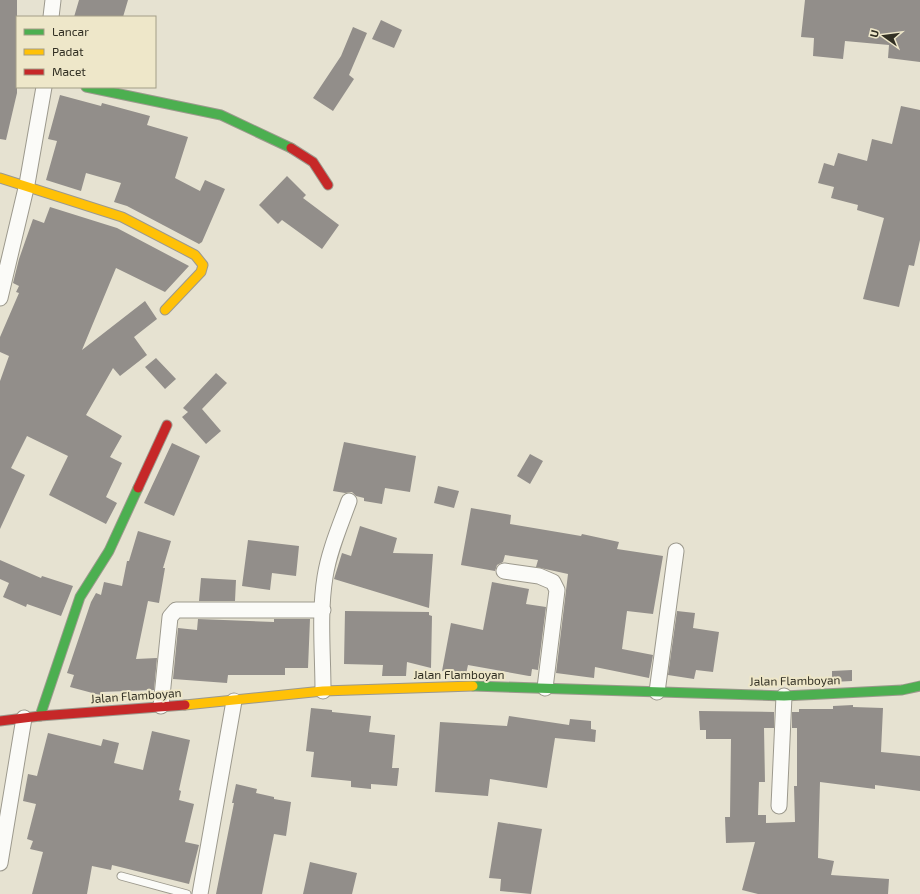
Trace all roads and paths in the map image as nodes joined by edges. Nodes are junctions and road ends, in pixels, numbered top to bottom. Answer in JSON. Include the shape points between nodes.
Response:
{"nodes":[{"id":1,"x":52,"y":0,"type":"edge"},
{"id":2,"x":51,"y":16,"type":"edge"},
{"id":3,"x":44,"y":88,"type":"edge"},
{"id":4,"x":91,"y":88,"type":"edge"},
{"id":5,"x":0,"y":178,"type":"edge"},
{"id":6,"x":328,"y":185,"type":"dead end"},
{"id":7,"x":26,"y":187,"type":"junction"},
{"id":8,"x":0,"y":298,"type":"edge"},
{"id":9,"x":165,"y":310,"type":"dead end"},
{"id":10,"x":167,"y":425,"type":"dead end"},
{"id":11,"x":348,"y":501,"type":"dead end"},
{"id":12,"x":676,"y":551,"type":"dead end"},
{"id":13,"x":504,"y":571,"type":"dead end"},
{"id":14,"x":323,"y":610,"type":"junction"},
{"id":15,"x":920,"y":686,"type":"edge"},
{"id":16,"x":545,"y":688,"type":"junction"},
{"id":17,"x":323,"y":691,"type":"junction"},
{"id":18,"x":658,"y":692,"type":"junction"},
{"id":19,"x":784,"y":696,"type":"junction"},
{"id":20,"x":234,"y":700,"type":"junction"},
{"id":21,"x":161,"y":706,"type":"junction"},
{"id":22,"x":40,"y":716,"type":"junction"},
{"id":23,"x":24,"y":718,"type":"junction"},
{"id":24,"x":0,"y":721,"type":"edge"},
{"id":25,"x":779,"y":806,"type":"dead end"},
{"id":26,"x":0,"y":863,"type":"edge"},
{"id":27,"x":121,"y":876,"type":"dead end"},
{"id":28,"x":187,"y":894,"type":"edge"},
{"id":29,"x":200,"y":894,"type":"edge"}],
"edges":[{"from":1,"to":2,"type":"street"},
{"from":3,"to":7,"type":"street"},
{"from":4,"to":6,"type":"street","via":[[221,115],[298,151],[313,162]]},
{"from":5,"to":7,"type":"street"},
{"from":7,"to":8,"type":"street"},
{"from":7,"to":9,"type":"street","via":[[122,217],[195,255],[203,265],[200,272]]},
{"from":10,"to":22,"type":"street","via":[[109,551],[80,597]]},
{"from":11,"to":14,"type":"street","via":[[329,562]]},
{"from":12,"to":18,"type":"street"},
{"from":13,"to":16,"type":"street","via":[[539,576],[553,582],[558,590]]},
{"from":14,"to":17,"type":"street"},
{"from":14,"to":21,"type":"street","via":[[176,610],[170,617]]},
{"from":15,"to":19,"type":"street","name":"Jalan Flamboyan","via":[[902,690]]},
{"from":16,"to":17,"type":"street","name":"Jalan Flamboyan","via":[[474,686]]},
{"from":16,"to":18,"type":"street","name":"Jalan Flamboyan"},
{"from":17,"to":20,"type":"street","name":"Jalan Flamboyan"},
{"from":18,"to":19,"type":"street","name":"Jalan Flamboyan"},
{"from":19,"to":25,"type":"street"},
{"from":20,"to":21,"type":"street","name":"Jalan Flamboyan"},
{"from":20,"to":29,"type":"street"},
{"from":21,"to":22,"type":"street","name":"Jalan Flamboyan"},
{"from":22,"to":23,"type":"street","name":"Jalan Flamboyan"},
{"from":23,"to":24,"type":"street","name":"Jalan Flamboyan"},
{"from":23,"to":26,"type":"street"},
{"from":27,"to":28,"type":"lane"}]}
